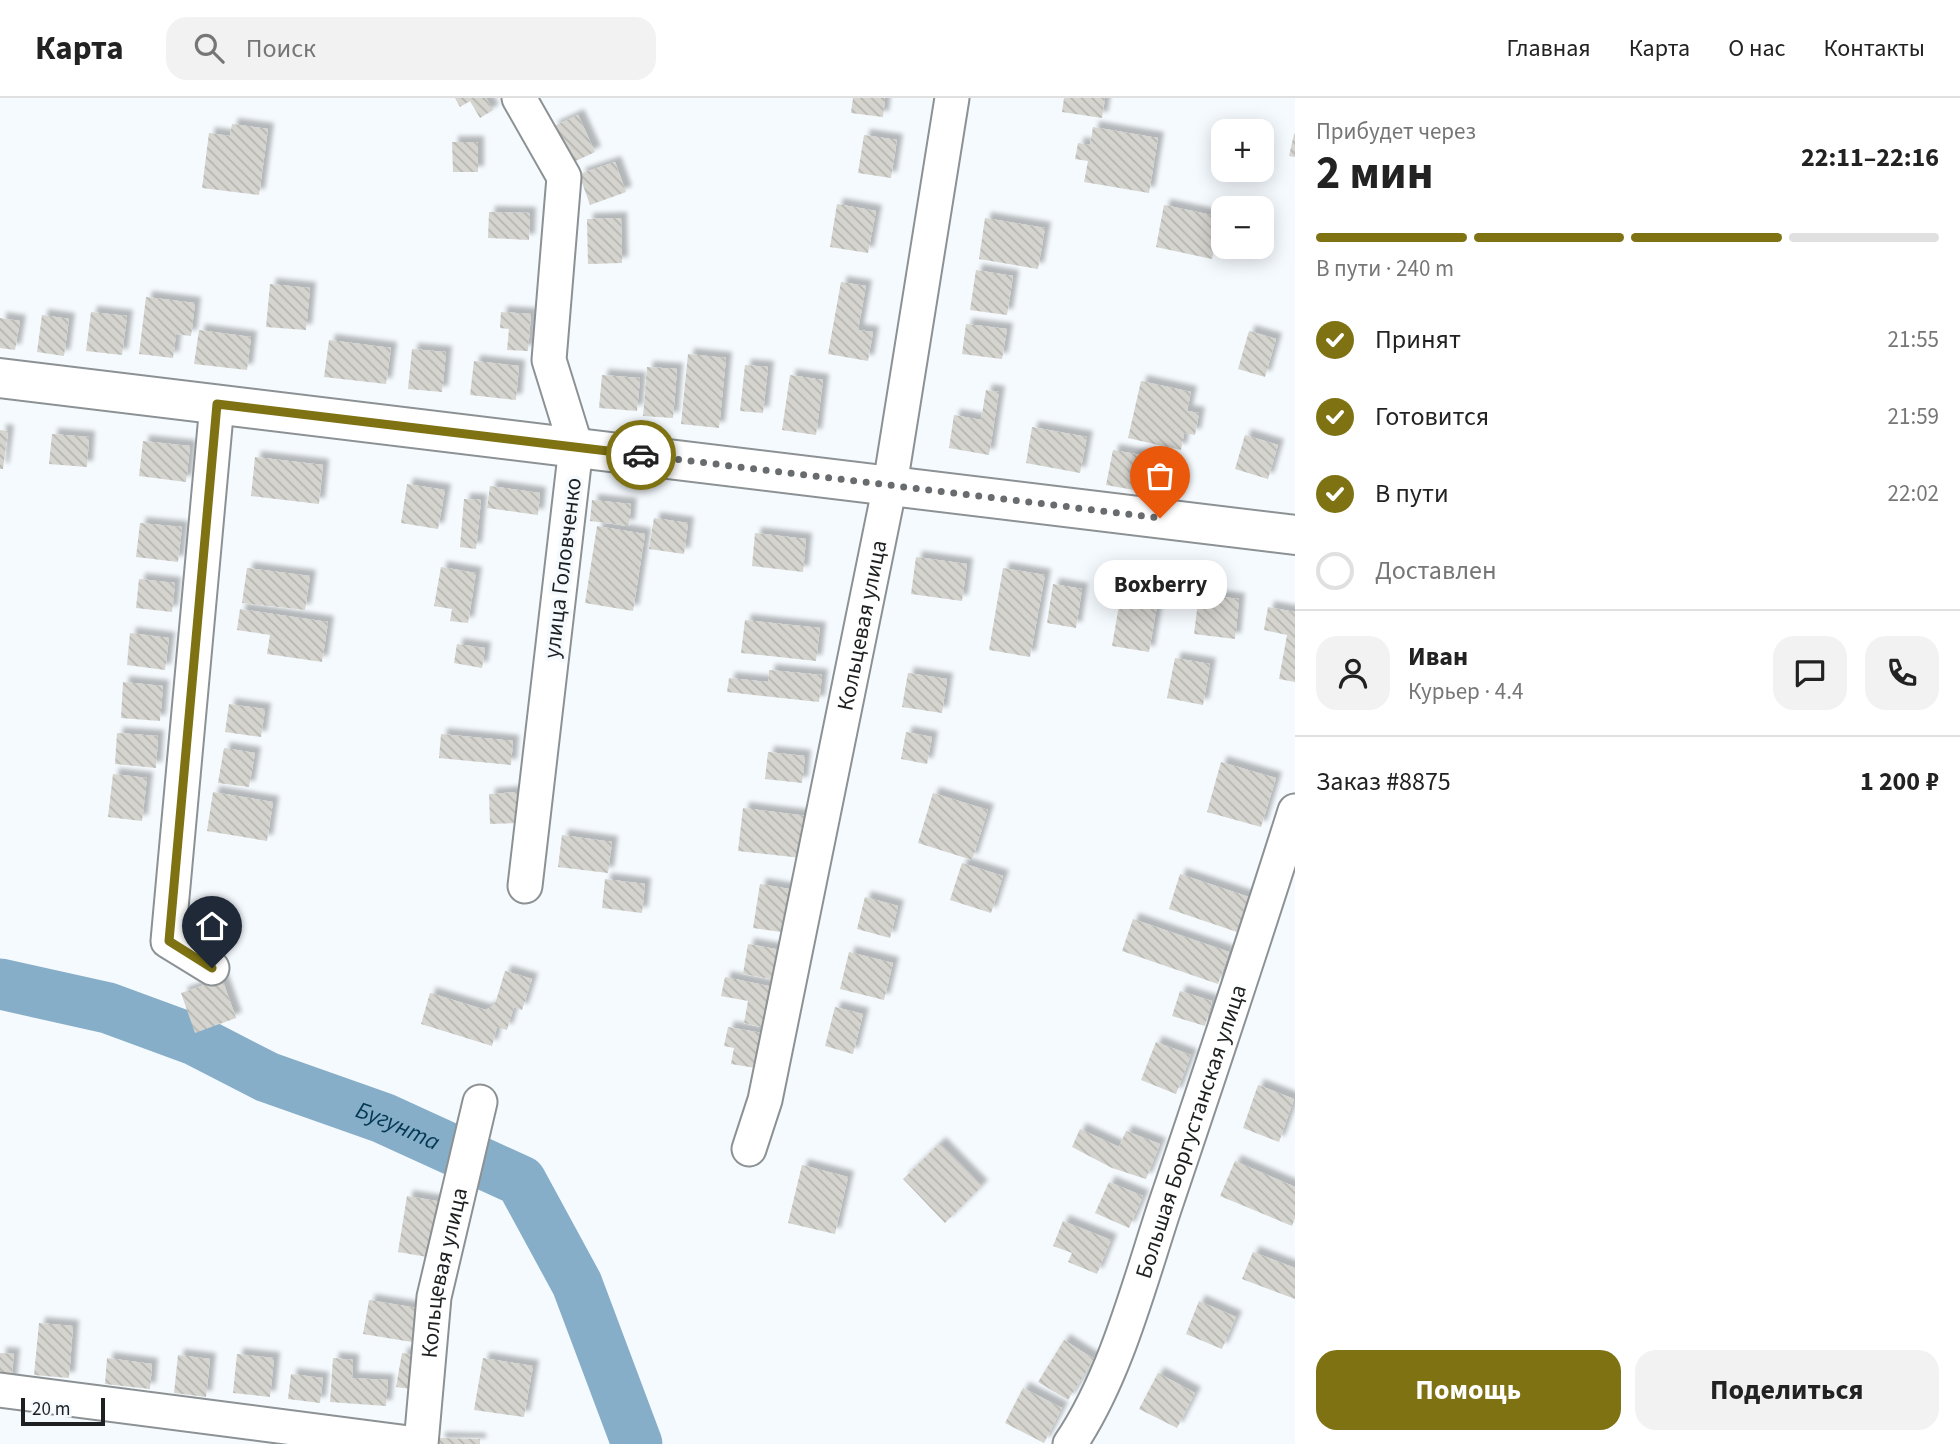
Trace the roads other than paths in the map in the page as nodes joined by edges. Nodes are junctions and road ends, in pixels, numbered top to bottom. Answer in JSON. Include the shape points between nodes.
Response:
{"nodes":[{"id":1,"x":519,"y":98,"type":"edge"},
{"id":2,"x":952,"y":98,"type":"edge"},
{"id":3,"x":0,"y":378,"type":"edge"},
{"id":4,"x":217,"y":404,"type":"junction"},
{"id":5,"x":576,"y":447,"type":"junction"},
{"id":6,"x":890,"y":485,"type":"junction"},
{"id":7,"x":1295,"y":535,"type":"edge"},
{"id":8,"x":1295,"y":811,"type":"edge"},
{"id":9,"x":525,"y":886,"type":"dead end"},
{"id":10,"x":212,"y":968,"type":"dead end"},
{"id":11,"x":480,"y":1102,"type":"dead end"},
{"id":12,"x":749,"y":1149,"type":"dead end"},
{"id":13,"x":0,"y":1390,"type":"edge"},
{"id":14,"x":419,"y":1444,"type":"edge"},
{"id":15,"x":1070,"y":1444,"type":"edge"}],
"edges":[{"from":1,"to":5,"type":"street","name":"улица Головченко","via":[[564,177],[550,360]]},
{"from":2,"to":6,"type":"street","name":"Кольцевая улица"},
{"from":3,"to":4,"type":"main road"},
{"from":4,"to":5,"type":"main road"},
{"from":4,"to":10,"type":"street","via":[[169,941]]},
{"from":5,"to":6,"type":"main road"},
{"from":5,"to":9,"type":"street","name":"улица Головченко"},
{"from":6,"to":7,"type":"main road"},
{"from":6,"to":12,"type":"street","name":"Кольцевая улица","via":[[765,1100]]},
{"from":8,"to":15,"type":"street","name":"Большая Боргустанская улица","via":[[1121,1339],[1087,1419]]},
{"from":11,"to":14,"type":"street","name":"Кольцевая улица","via":[[434,1297]]},
{"from":13,"to":14,"type":"street"}]}
